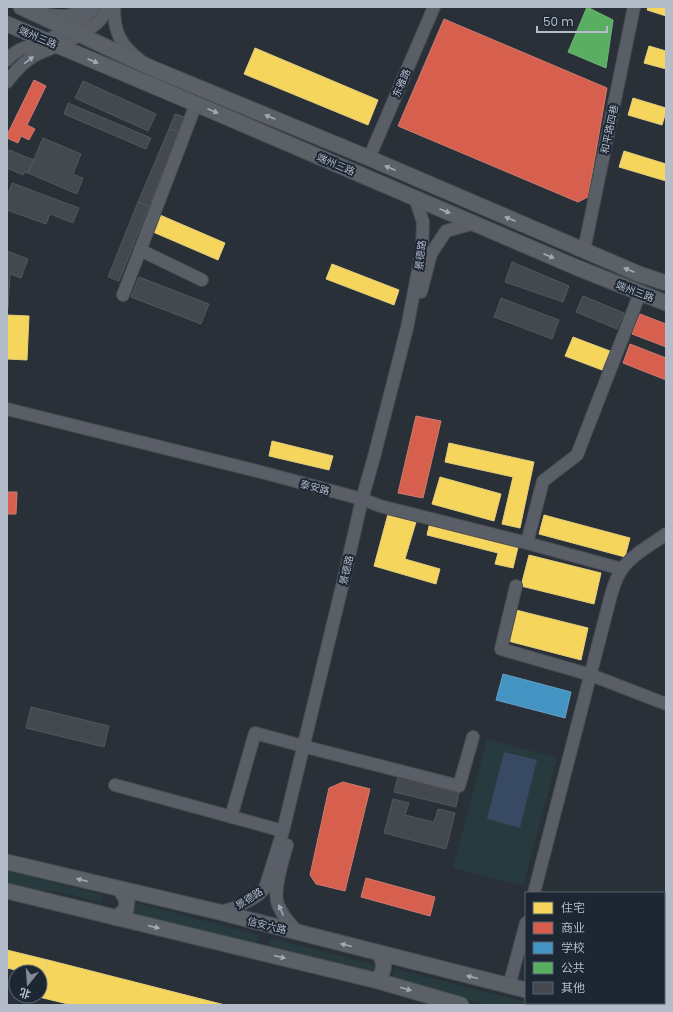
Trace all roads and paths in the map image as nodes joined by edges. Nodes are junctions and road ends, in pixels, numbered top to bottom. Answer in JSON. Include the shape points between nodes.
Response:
{"nodes":[{"id":1,"x":22,"y":7,"type":"edge"},
{"id":2,"x":89,"y":7,"type":"edge"},
{"id":3,"x":94,"y":7,"type":"edge"},
{"id":4,"x":108,"y":7,"type":"edge"},
{"id":5,"x":114,"y":7,"type":"edge"},
{"id":6,"x":434,"y":7,"type":"edge"},
{"id":7,"x":634,"y":7,"type":"edge"},
{"id":8,"x":7,"y":24,"type":"edge"},
{"id":9,"x":74,"y":32,"type":"junction"},
{"id":10,"x":52,"y":43,"type":"junction"},
{"id":11,"x":7,"y":60,"type":"edge"},
{"id":12,"x":149,"y":67,"type":"junction"},
{"id":13,"x":7,"y":82,"type":"edge"},
{"id":14,"x":196,"y":104,"type":"junction"},
{"id":15,"x":241,"y":105,"type":"junction"},
{"id":16,"x":234,"y":120,"type":"junction"},
{"id":17,"x":369,"y":158,"type":"junction"},
{"id":18,"x":415,"y":198,"type":"junction"},
{"id":19,"x":475,"y":223,"type":"junction"},
{"id":20,"x":140,"y":250,"type":"junction"},
{"id":21,"x":584,"y":250,"type":"junction"},
{"id":22,"x":202,"y":280,"type":"dead end"},
{"id":23,"x":666,"y":283,"type":"edge"},
{"id":24,"x":640,"y":293,"type":"junction"},
{"id":25,"x":123,"y":295,"type":"dead end"},
{"id":26,"x":666,"y":303,"type":"edge"},
{"id":27,"x":7,"y":409,"type":"edge"},
{"id":28,"x":365,"y":500,"type":"junction"},
{"id":29,"x":666,"y":534,"type":"edge"},
{"id":30,"x":527,"y":543,"type":"junction"},
{"id":31,"x":622,"y":569,"type":"junction"},
{"id":32,"x":516,"y":586,"type":"dead end"},
{"id":33,"x":591,"y":675,"type":"junction"},
{"id":34,"x":666,"y":704,"type":"edge"},
{"id":35,"x":473,"y":738,"type":"dead end"},
{"id":36,"x":307,"y":747,"type":"junction"},
{"id":37,"x":114,"y":785,"type":"dead end"},
{"id":38,"x":232,"y":817,"type":"junction"},
{"id":39,"x":283,"y":831,"type":"junction"},
{"id":40,"x":7,"y":862,"type":"edge"},
{"id":41,"x":120,"y":889,"type":"junction"},
{"id":42,"x":7,"y":891,"type":"edge"},
{"id":43,"x":534,"y":892,"type":"edge"},
{"id":44,"x":219,"y":912,"type":"junction"},
{"id":45,"x":116,"y":918,"type":"junction"},
{"id":46,"x":525,"y":927,"type":"edge"},
{"id":47,"x":298,"y":932,"type":"junction"},
{"id":48,"x":380,"y":953,"type":"junction"},
{"id":49,"x":378,"y":981,"type":"junction"},
{"id":50,"x":509,"y":986,"type":"junction"},
{"id":51,"x":525,"y":990,"type":"edge"},
{"id":52,"x":461,"y":1005,"type":"edge"}],
"edges":[{"from":1,"to":2,"type":"street","via":[[51,16],[64,16]]},
{"from":1,"to":9,"type":"main road","name":"端州三路"},
{"from":3,"to":9,"type":"street"},
{"from":4,"to":9,"type":"street","via":[[92,26]]},
{"from":5,"to":12,"type":"street","via":[[118,35],[124,45]]},
{"from":6,"to":17,"type":"street","name":"东雅路"},
{"from":7,"to":21,"type":"street","name":"和平路四巷"},
{"from":8,"to":10,"type":"main road","name":"端州三路"},
{"from":9,"to":10,"type":"street"},
{"from":9,"to":12,"type":"main road","name":"端州三路"},
{"from":10,"to":11,"type":"street","via":[[20,49]]},
{"from":13,"to":10,"type":"street","one_way":true,"via":[[28,60]]},
{"from":10,"to":14,"type":"main road","name":"端州三路","one_way":true},
{"from":12,"to":15,"type":"main road","name":"端州三路"},
{"from":14,"to":16,"type":"main road","name":"端州三路","one_way":true},
{"from":14,"to":20,"type":"street"},
{"from":15,"to":16,"type":"main road"},
{"from":17,"to":15,"type":"main road","name":"端州三路","one_way":true},
{"from":16,"to":18,"type":"main road","name":"端州三路"},
{"from":21,"to":17,"type":"main road","name":"端州三路","one_way":true},
{"from":18,"to":19,"type":"main road","name":"端州三路","one_way":true},
{"from":18,"to":28,"type":"street","name":"景德路","via":[[423,222],[422,250],[407,328]]},
{"from":19,"to":24,"type":"main road","name":"端州三路","one_way":true},
{"from":19,"to":28,"type":"street","name":"景德路","via":[[446,231],[431,254]]},
{"from":20,"to":22,"type":"street"},
{"from":20,"to":25,"type":"street"},
{"from":23,"to":21,"type":"main road","name":"端州三路","one_way":true},
{"from":24,"to":26,"type":"main road","name":"端州三路"},
{"from":24,"to":30,"type":"street","via":[[577,455],[543,481]]},
{"from":27,"to":28,"type":"street","name":"泰安路"},
{"from":28,"to":30,"type":"street","name":"泰安路","via":[[387,508]]},
{"from":28,"to":36,"type":"street","name":"景德路"},
{"from":29,"to":31,"type":"street","via":[[637,554]]},
{"from":30,"to":31,"type":"street","name":"泰安路"},
{"from":31,"to":33,"type":"street","via":[[611,595]]},
{"from":32,"to":33,"type":"street","via":[[501,649]]},
{"from":33,"to":34,"type":"street"},
{"from":33,"to":43,"type":"street"},
{"from":35,"to":36,"type":"street","via":[[459,786]]},
{"from":36,"to":38,"type":"street","via":[[255,733]]},
{"from":36,"to":39,"type":"street","name":"景德路"},
{"from":47,"to":36,"type":"street","name":"景德路","one_way":true,"via":[[284,915],[277,900],[277,883]]},
{"from":37,"to":38,"type":"street"},
{"from":38,"to":39,"type":"street"},
{"from":39,"to":44,"type":"street","name":"景德路","via":[[265,888],[258,895],[234,908]]},
{"from":41,"to":40,"type":"main road","name":"信安六路","one_way":true},
{"from":41,"to":44,"type":"main road","name":"信安六路"},
{"from":41,"to":45,"type":"main road","via":[[127,900],[126,910]]},
{"from":42,"to":45,"type":"main road"},
{"from":44,"to":47,"type":"main road","name":"信安六路"},
{"from":45,"to":49,"type":"main road","one_way":true},
{"from":46,"to":50,"type":"street"},
{"from":48,"to":47,"type":"main road","name":"信安六路","one_way":true},
{"from":48,"to":49,"type":"main road","via":[[385,965]]},
{"from":50,"to":48,"type":"main road","name":"信安六路","one_way":true},
{"from":49,"to":52,"type":"main road","one_way":true},
{"from":50,"to":51,"type":"main road","name":"信安六路"}]}
